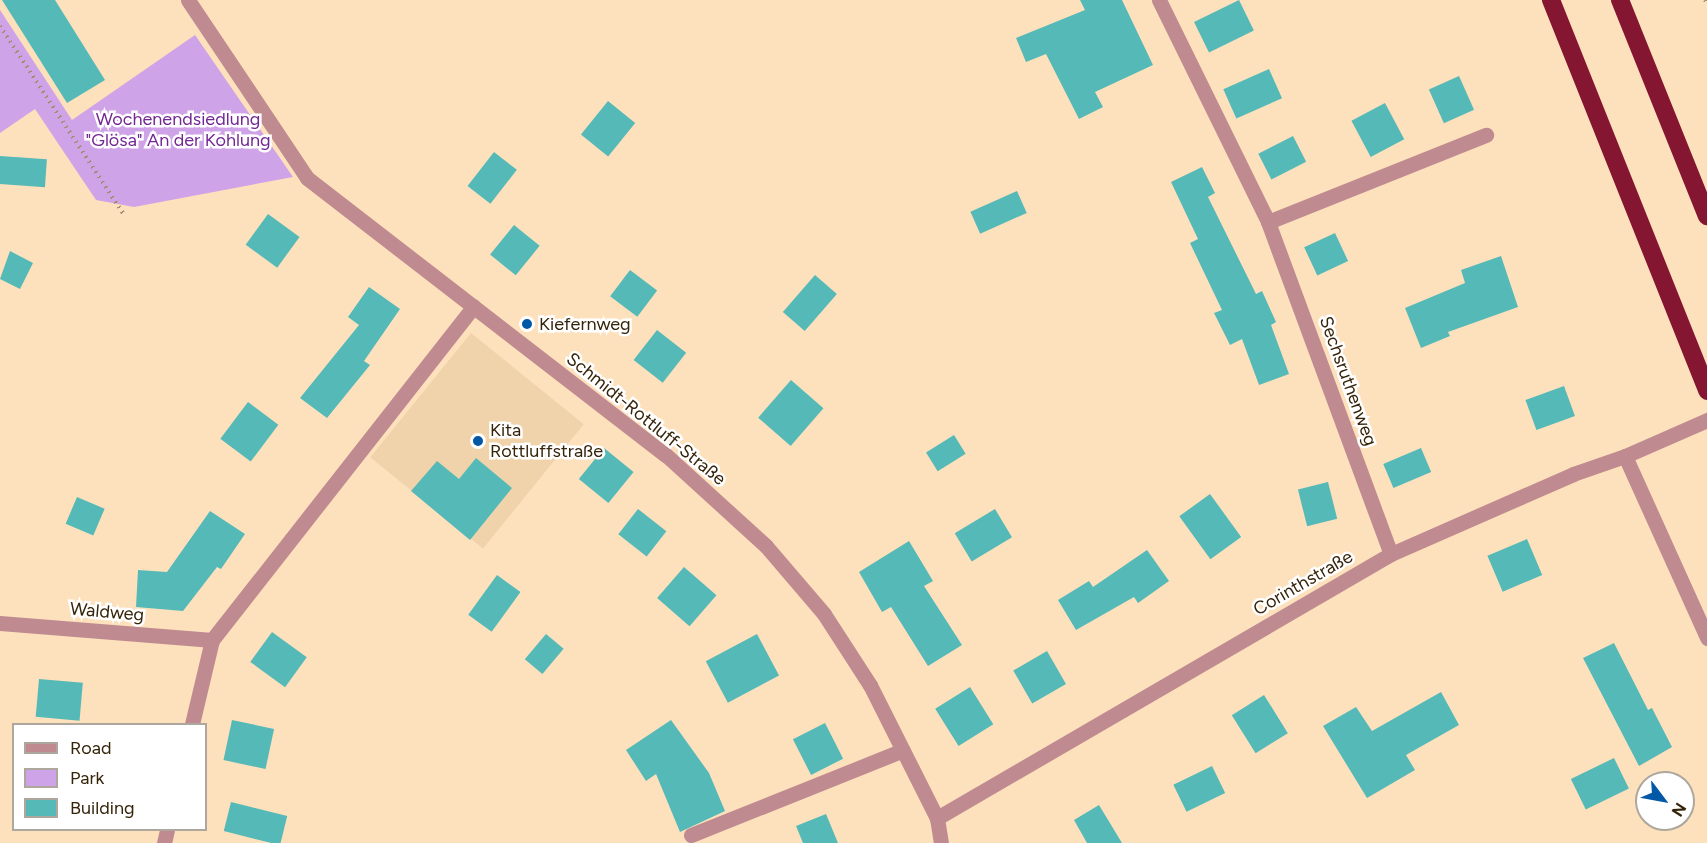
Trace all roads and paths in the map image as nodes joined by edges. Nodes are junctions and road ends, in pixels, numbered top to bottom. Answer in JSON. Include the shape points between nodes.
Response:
{"nodes":[{"id":1,"x":188,"y":0,"type":"edge"},
{"id":2,"x":1159,"y":0,"type":"edge"},
{"id":3,"x":1551,"y":0,"type":"edge"},
{"id":4,"x":1620,"y":0,"type":"edge"},
{"id":5,"x":1705,"y":0,"type":"edge"},
{"id":6,"x":1707,"y":4,"type":"edge"},
{"id":7,"x":0,"y":26,"type":"edge"},
{"id":8,"x":1486,"y":135,"type":"dead end"},
{"id":9,"x":124,"y":215,"type":"dead end"},
{"id":10,"x":1707,"y":216,"type":"edge"},
{"id":11,"x":1268,"y":222,"type":"junction"},
{"id":12,"x":474,"y":306,"type":"junction"},
{"id":13,"x":1707,"y":391,"type":"edge"},
{"id":14,"x":1707,"y":420,"type":"edge"},
{"id":15,"x":1625,"y":456,"type":"junction"},
{"id":16,"x":1391,"y":554,"type":"junction"},
{"id":17,"x":0,"y":623,"type":"edge"},
{"id":18,"x":1707,"y":638,"type":"edge"},
{"id":19,"x":212,"y":640,"type":"junction"},
{"id":20,"x":192,"y":723,"type":"edge"},
{"id":21,"x":903,"y":750,"type":"junction"},
{"id":22,"x":937,"y":818,"type":"junction"},
{"id":23,"x":692,"y":835,"type":"dead end"},
{"id":24,"x":941,"y":843,"type":"edge"}],
"edges":[{"from":1,"to":12,"type":"street","name":"Schmidt-Rottluff-Straße","via":[[307,178]]},
{"from":2,"to":11,"type":"street","name":"Sechsruthenweg"},
{"from":3,"to":13,"type":"highway"},
{"from":4,"to":10,"type":"highway"},
{"from":5,"to":6,"type":"path"},
{"from":7,"to":9,"type":"path"},
{"from":8,"to":11,"type":"street"},
{"from":11,"to":16,"type":"street","name":"Sechsruthenweg"},
{"from":12,"to":19,"type":"street"},
{"from":12,"to":21,"type":"street","name":"Schmidt-Rottluff-Straße","via":[[666,455],[766,546],[824,614],[870,685]]},
{"from":14,"to":15,"type":"street","name":"Corinthstraße"},
{"from":15,"to":16,"type":"street","name":"Corinthstraße","via":[[1572,474]]},
{"from":15,"to":18,"type":"street"},
{"from":16,"to":22,"type":"street","name":"Corinthstraße"},
{"from":17,"to":19,"type":"street","name":"Waldweg"},
{"from":19,"to":20,"type":"street"},
{"from":21,"to":22,"type":"street","name":"Schmidt-Rottluff-Straße"},
{"from":21,"to":23,"type":"street"},
{"from":22,"to":24,"type":"street","name":"Schmidt-Rottluff-Straße"}]}
